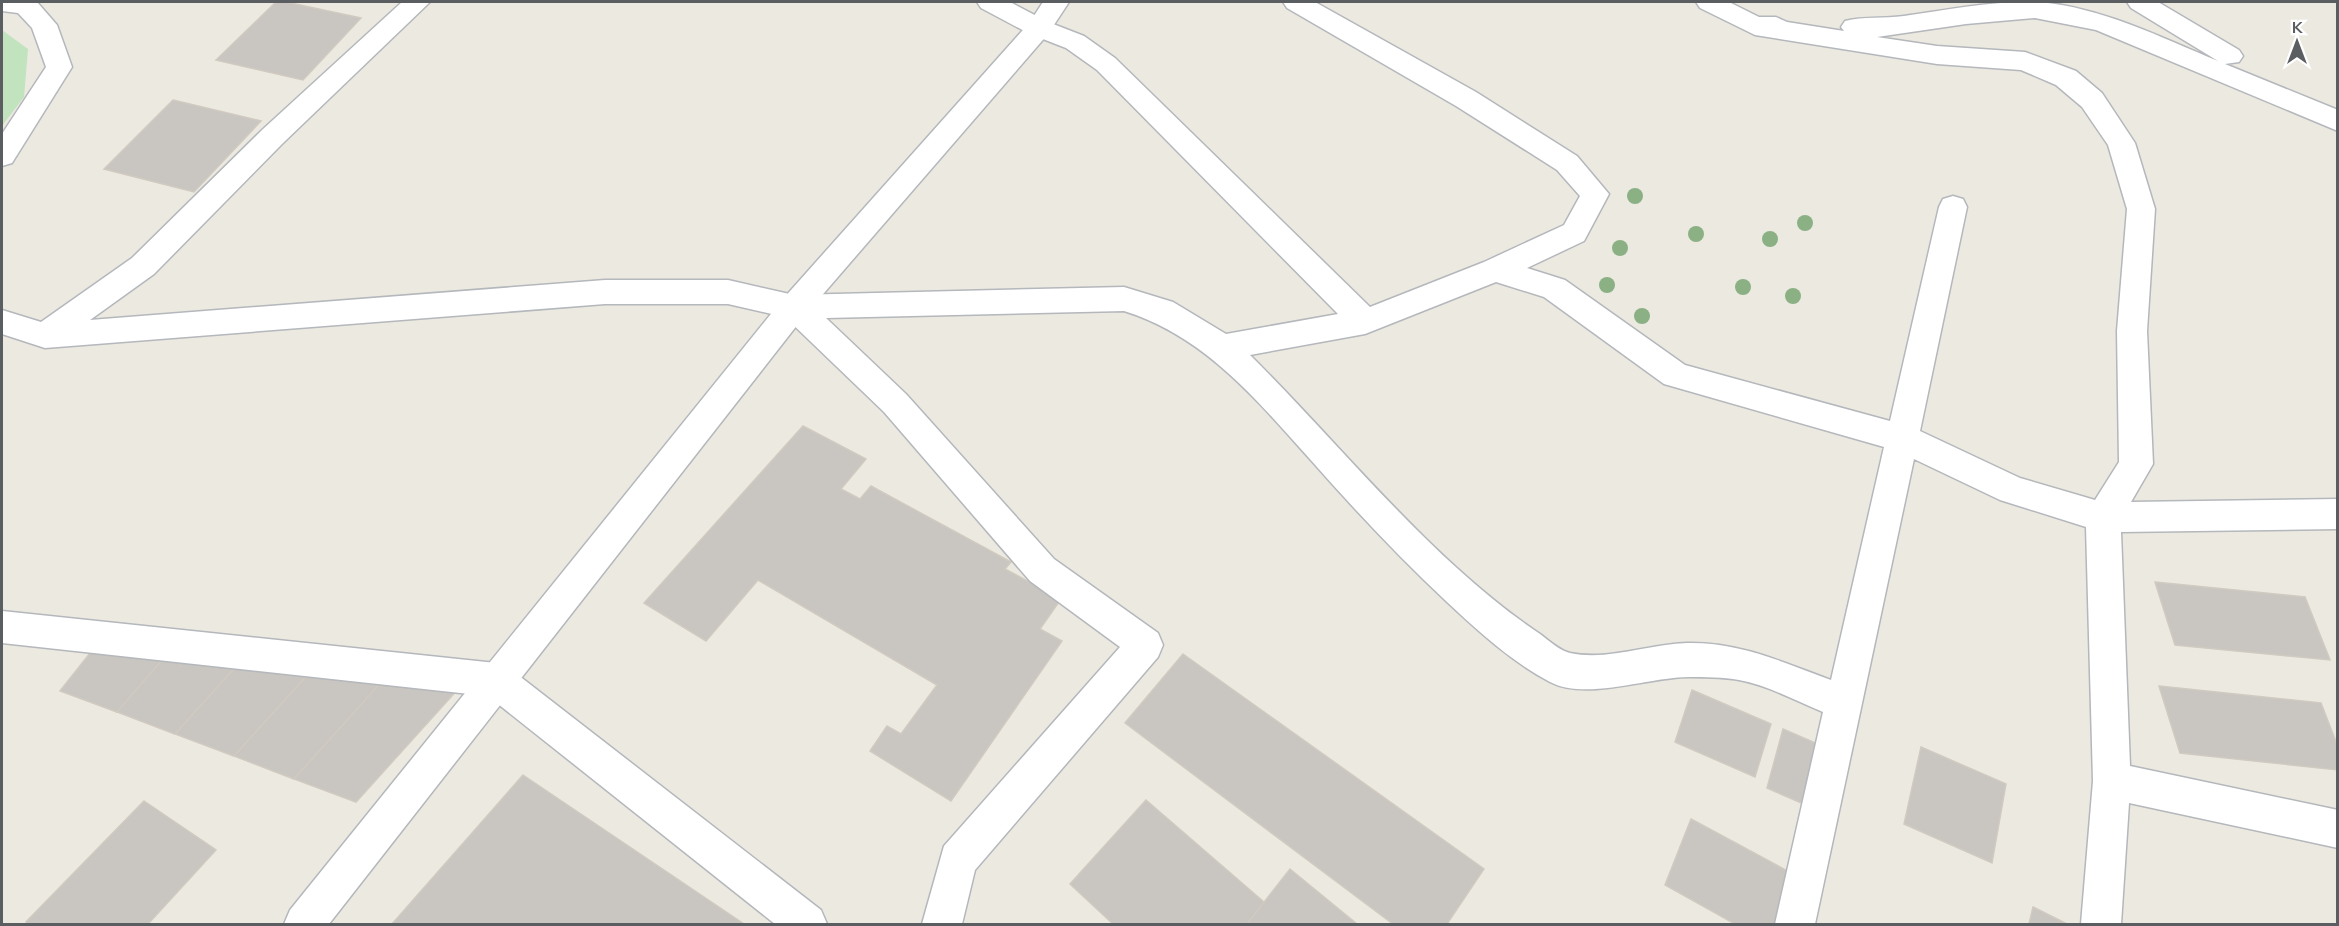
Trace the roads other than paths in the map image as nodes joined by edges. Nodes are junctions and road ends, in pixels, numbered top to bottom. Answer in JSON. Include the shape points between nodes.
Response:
{"nodes":[{"id":1,"x":417,"y":2,"type":"edge"},
{"id":2,"x":990,"y":2,"type":"edge"},
{"id":3,"x":1296,"y":2,"type":"edge"},
{"id":4,"x":1709,"y":2,"type":"edge"},
{"id":5,"x":2140,"y":2,"type":"edge"},
{"id":6,"x":2,"y":3,"type":"edge"},
{"id":7,"x":1048,"y":15,"type":"edge"},
{"id":8,"x":1755,"y":26,"type":"junction"},
{"id":9,"x":2330,"y":118,"type":"edge"},
{"id":10,"x":2,"y":156,"type":"edge"},
{"id":11,"x":1953,"y":207,"type":"dead end"},
{"id":12,"x":1495,"y":270,"type":"junction"},
{"id":13,"x":794,"y":307,"type":"junction"},
{"id":14,"x":2,"y":322,"type":"edge"},
{"id":15,"x":1365,"y":322,"type":"junction"},
{"id":16,"x":45,"y":336,"type":"junction"},
{"id":17,"x":1222,"y":347,"type":"junction"},
{"id":18,"x":1904,"y":439,"type":"junction"},
{"id":19,"x":2337,"y":514,"type":"edge"},
{"id":20,"x":2103,"y":517,"type":"junction"},
{"id":21,"x":2,"y":627,"type":"edge"},
{"id":22,"x":496,"y":680,"type":"junction"},
{"id":23,"x":1845,"y":702,"type":"junction"},
{"id":24,"x":2112,"y":781,"type":"junction"},
{"id":25,"x":2337,"y":829,"type":"edge"},
{"id":26,"x":304,"y":924,"type":"edge"},
{"id":27,"x":807,"y":924,"type":"edge"},
{"id":28,"x":942,"y":924,"type":"edge"},
{"id":29,"x":1795,"y":924,"type":"edge"},
{"id":30,"x":2101,"y":924,"type":"edge"}],
"edges":[{"from":1,"to":16,"type":"street","via":[[272,137],[143,266]]},
{"from":2,"to":7,"type":"street"},
{"from":3,"to":12,"type":"street","via":[[1466,99],[1567,163],[1595,194],[1574,233]]},
{"from":4,"to":8,"type":"street"},
{"from":5,"to":9,"type":"street"},
{"from":6,"to":10,"type":"street","via":[[25,5],[44,25],[59,67]]},
{"from":7,"to":13,"type":"street"},
{"from":7,"to":15,"type":"street","via":[[1075,42],[1106,64]]},
{"from":8,"to":9,"type":"street","via":[[1885,28],[2035,9],[2102,22]]},
{"from":8,"to":20,"type":"street","via":[[1937,55],[2025,61],[2066,78],[2092,100],[2121,143],[2141,209],[2132,330],[2136,464]]},
{"from":11,"to":18,"type":"street"},
{"from":12,"to":15,"type":"street"},
{"from":12,"to":18,"type":"street","via":[[1554,288],[1675,375]]},
{"from":13,"to":16,"type":"street","via":[[728,291],[605,291]]},
{"from":13,"to":17,"type":"street","via":[[1124,299],[1162,311]]},
{"from":13,"to":22,"type":"street"},
{"from":13,"to":28,"type":"street","via":[[895,403],[1042,570],[1145,645],[958,860]]},
{"from":14,"to":16,"type":"street"},
{"from":15,"to":17,"type":"street"},
{"from":17,"to":23,"type":"street","via":[[1400,536],[1499,627],[1563,670],[1613,671],[1688,660],[1739,663]]},
{"from":18,"to":20,"type":"street","via":[[2012,490]]},
{"from":18,"to":23,"type":"street"},
{"from":19,"to":20,"type":"street"},
{"from":20,"to":24,"type":"street"},
{"from":21,"to":22,"type":"street"},
{"from":22,"to":26,"type":"street"},
{"from":22,"to":27,"type":"street"},
{"from":23,"to":29,"type":"street"},
{"from":24,"to":25,"type":"street"},
{"from":24,"to":30,"type":"street"}]}
